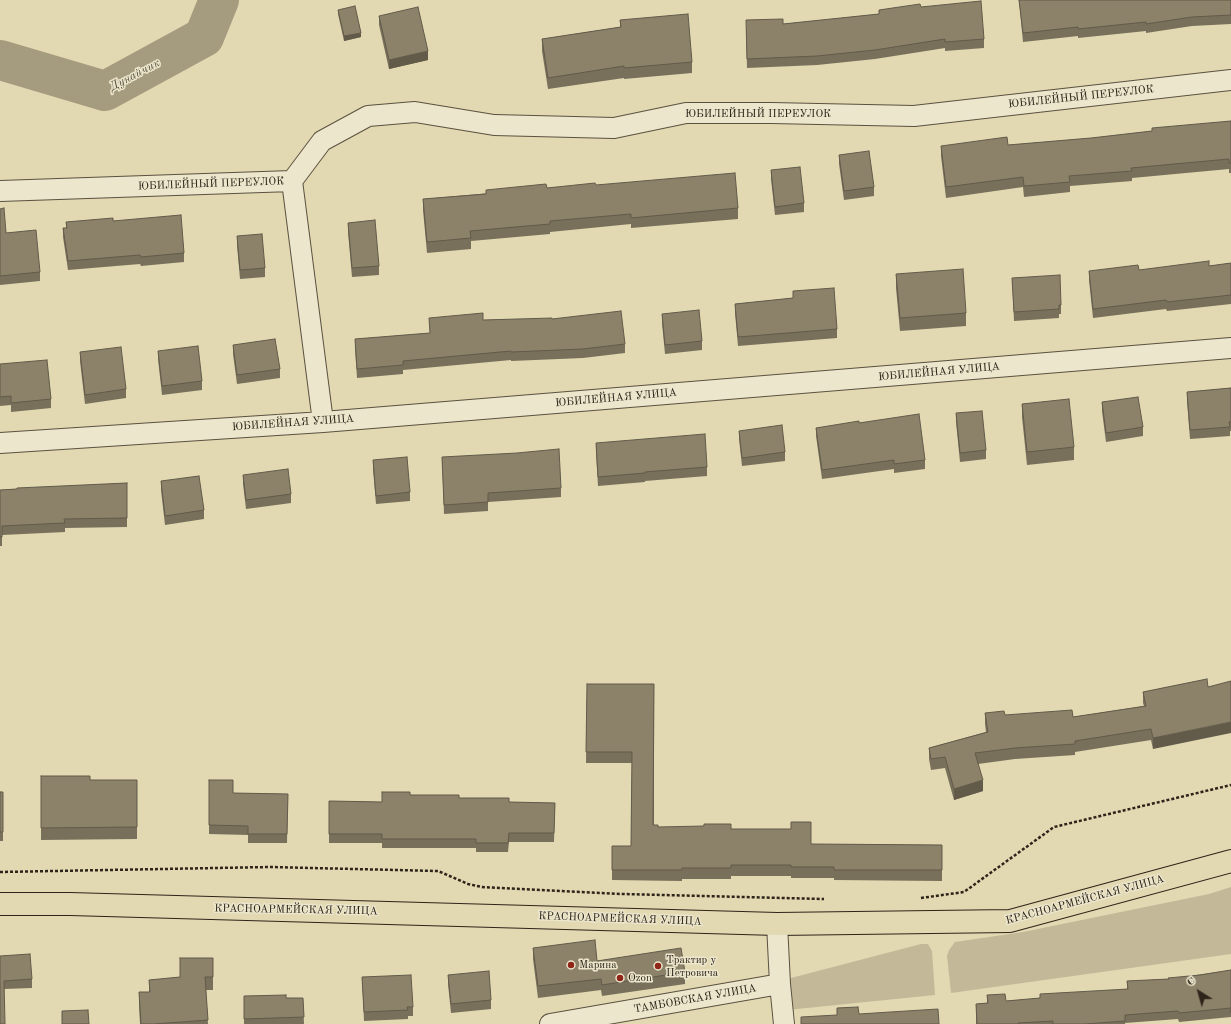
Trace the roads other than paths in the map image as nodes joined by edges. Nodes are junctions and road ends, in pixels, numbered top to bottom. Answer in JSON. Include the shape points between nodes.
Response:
{"nodes":[{"id":1,"x":1231,"y":80,"type":"edge"},
{"id":2,"x":292,"y":181,"type":"junction"},
{"id":3,"x":0,"y":191,"type":"edge"},
{"id":4,"x":1231,"y":348,"type":"edge"},
{"id":5,"x":323,"y":422,"type":"junction"},
{"id":6,"x":0,"y":443,"type":"edge"},
{"id":7,"x":1231,"y":861,"type":"edge"},
{"id":8,"x":0,"y":904,"type":"edge"},
{"id":9,"x":777,"y":924,"type":"junction"},
{"id":10,"x":780,"y":984,"type":"junction"},
{"id":11,"x":550,"y":1024,"type":"edge"},
{"id":12,"x":784,"y":1024,"type":"edge"}],
"edges":[{"from":1,"to":2,"type":"street","name":"ЮБИЛЕЙНЫЙ ПЕРЕУЛОК","via":[[914,116],[686,113],[614,128],[494,125],[415,112],[368,116],[322,141]]},
{"from":2,"to":3,"type":"street","name":"ЮБИЛЕЙНЫЙ ПЕРЕУЛОК"},
{"from":2,"to":5,"type":"street"},
{"from":4,"to":5,"type":"street","name":"ЮБИЛЕЙНАЯ УЛИЦА"},
{"from":5,"to":6,"type":"street","name":"ЮБИЛЕЙНАЯ УЛИЦА"},
{"from":7,"to":9,"type":"main road","name":"КРАСНОАРМЕЙСКАЯ УЛИЦА","via":[[1010,922]]},
{"from":8,"to":9,"type":"main road","name":"КРАСНОАРМЕЙСКАЯ УЛИЦА"},
{"from":9,"to":10,"type":"street"},
{"from":10,"to":11,"type":"street","name":"ТАМБОВСКАЯ УЛИЦА"},
{"from":10,"to":12,"type":"street"}]}
